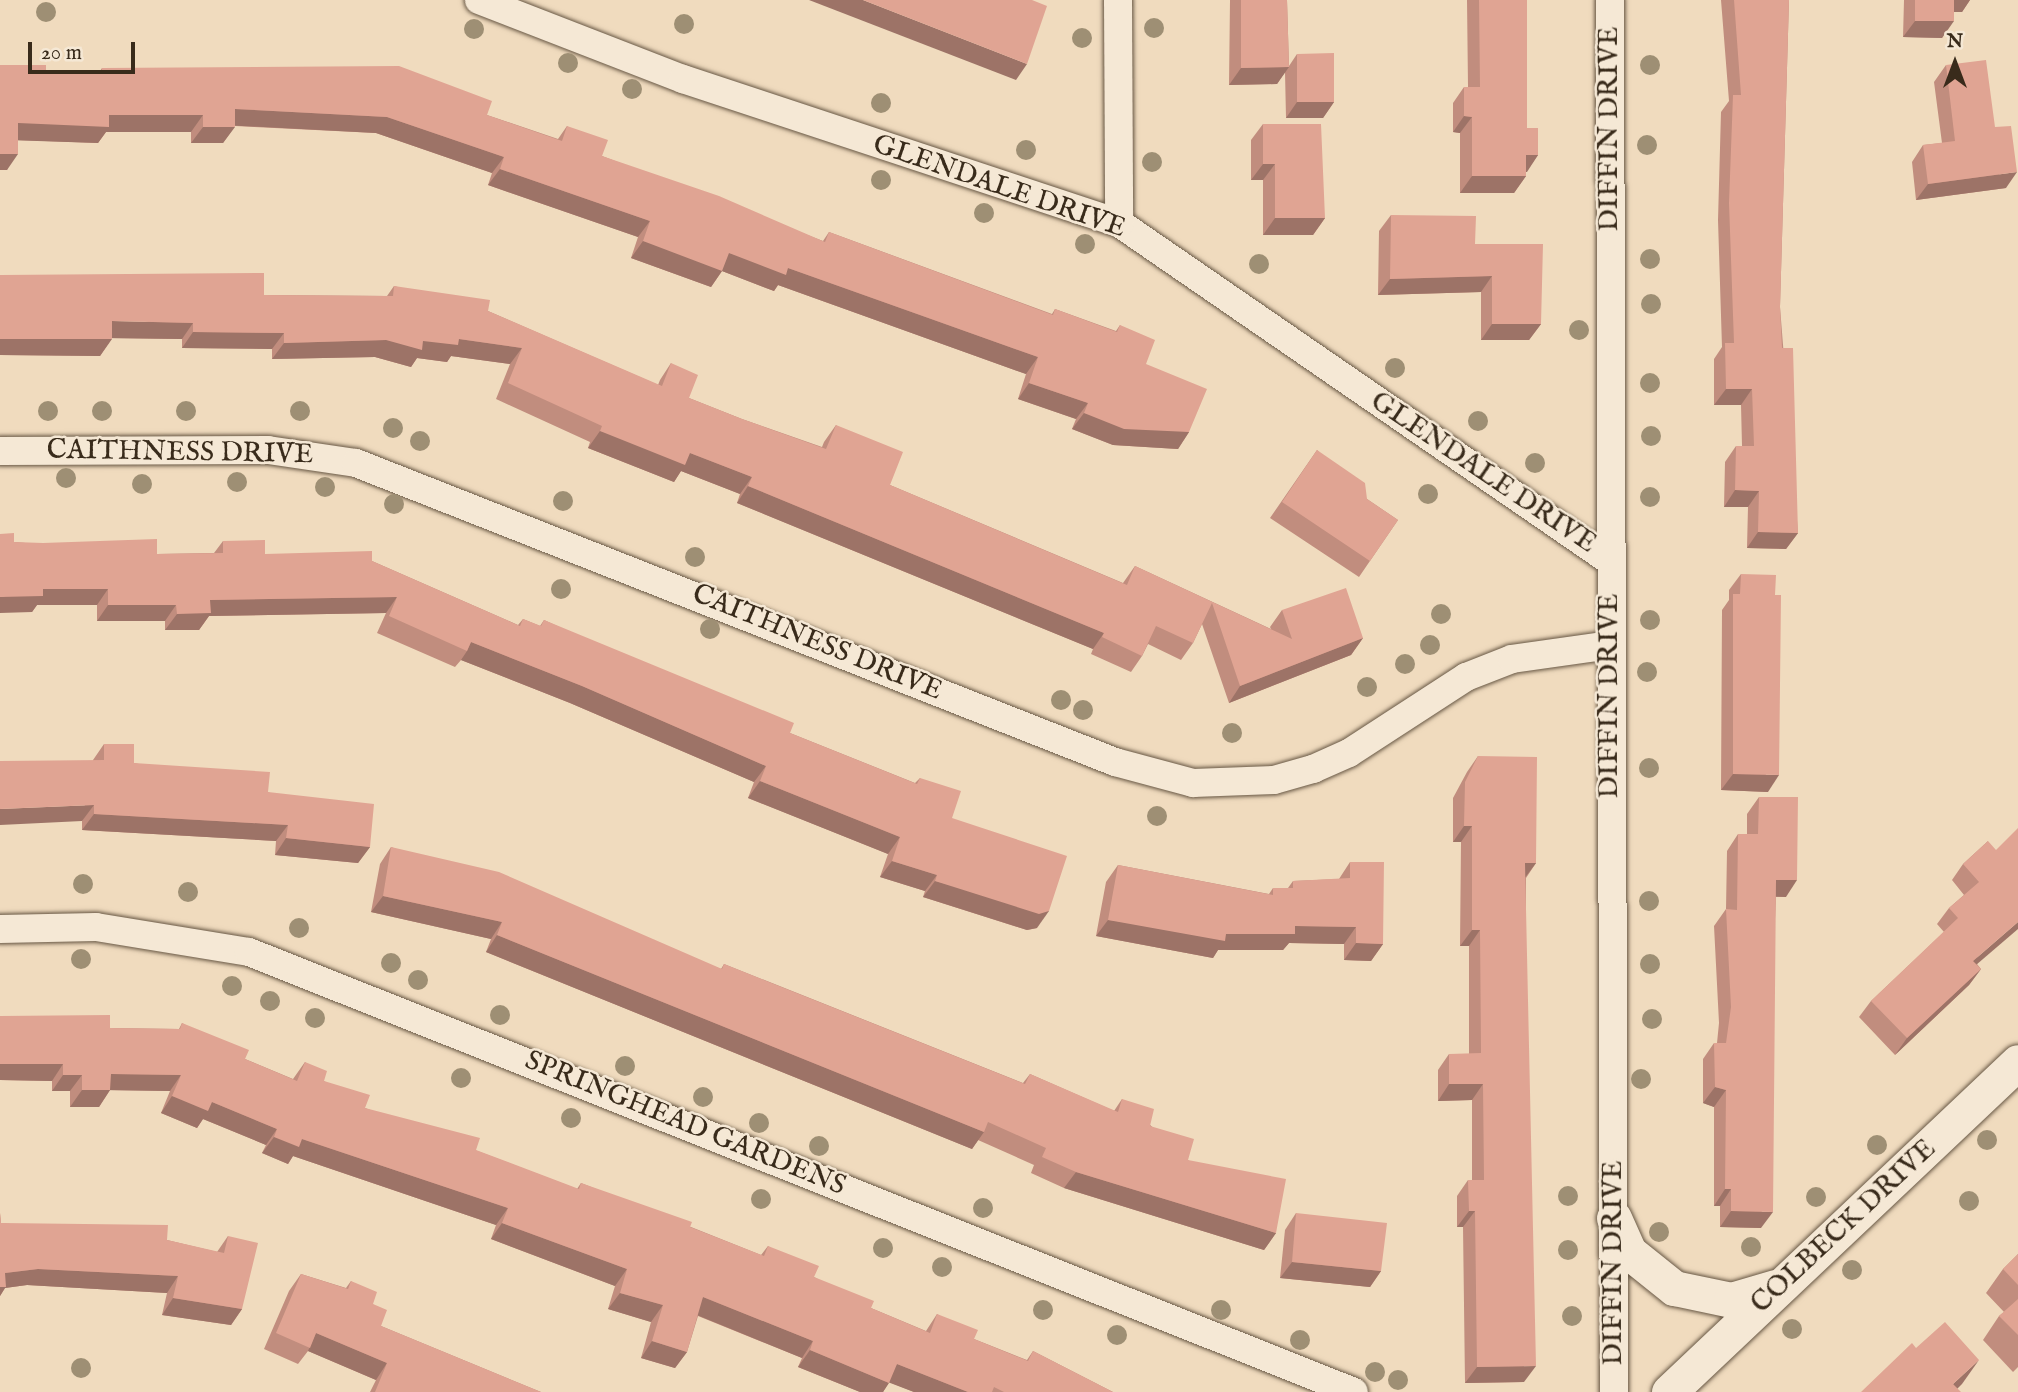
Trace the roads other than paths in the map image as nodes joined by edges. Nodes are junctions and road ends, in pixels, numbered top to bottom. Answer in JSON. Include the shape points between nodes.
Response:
{"nodes":[{"id":1,"x":479,"y":0,"type":"edge"},
{"id":2,"x":1118,"y":0,"type":"edge"},
{"id":3,"x":1610,"y":0,"type":"edge"},
{"id":4,"x":508,"y":4,"type":"edge"},
{"id":5,"x":1119,"y":223,"type":"junction"},
{"id":6,"x":0,"y":451,"type":"edge"},
{"id":7,"x":1610,"y":561,"type":"junction"},
{"id":8,"x":1610,"y":645,"type":"junction"},
{"id":9,"x":0,"y":929,"type":"edge"},
{"id":10,"x":2018,"y":1062,"type":"edge"},
{"id":11,"x":1614,"y":1218,"type":"junction"},
{"id":12,"x":1802,"y":1266,"type":"junction"},
{"id":13,"x":1354,"y":1392,"type":"edge"},
{"id":14,"x":1614,"y":1392,"type":"edge"},
{"id":15,"x":1669,"y":1392,"type":"edge"}],
"edges":[{"from":1,"to":4,"type":"street","name":"GLENDALE DRIVE"},
{"from":2,"to":5,"type":"street"},
{"from":3,"to":7,"type":"street","name":"DIFFIN DRIVE"},
{"from":4,"to":5,"type":"street","name":"GLENDALE DRIVE","via":[[683,79]]},
{"from":5,"to":7,"type":"street","name":"GLENDALE DRIVE"},
{"from":6,"to":8,"type":"street","name":"CAITHNESS DRIVE","via":[[255,450],[338,458],[420,484],[1115,762],[1193,783],[1273,780],[1312,769],[1349,753],[1466,677],[1536,654]]},
{"from":7,"to":8,"type":"street","name":"DIFFIN DRIVE"},
{"from":8,"to":11,"type":"street","name":"DIFFIN DRIVE"},
{"from":9,"to":13,"type":"street","name":"SPRINGHEAD GARDENS","via":[[96,927],[249,952]]},
{"from":10,"to":12,"type":"street","name":"COLBECK DRIVE"},
{"from":11,"to":12,"type":"street","via":[[1643,1267],[1692,1296],[1749,1297],[1768,1292]]},
{"from":11,"to":14,"type":"street","name":"DIFFIN DRIVE"},
{"from":12,"to":15,"type":"street","name":"COLBECK DRIVE"}]}
